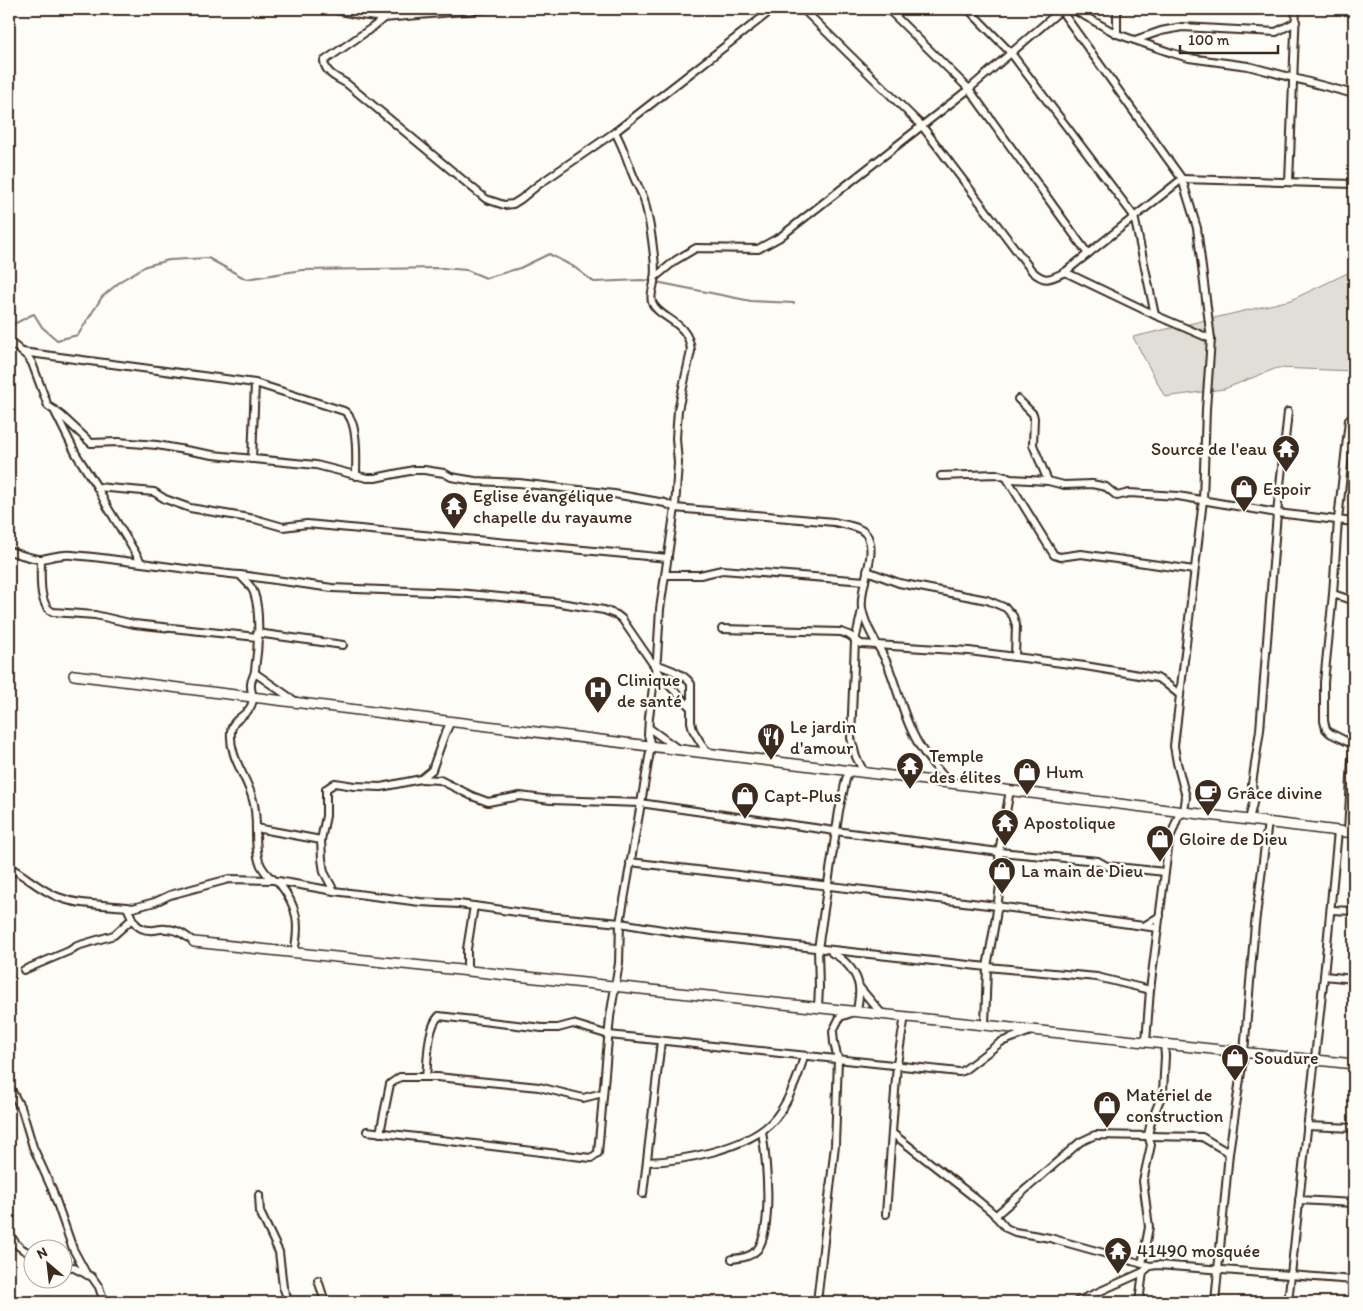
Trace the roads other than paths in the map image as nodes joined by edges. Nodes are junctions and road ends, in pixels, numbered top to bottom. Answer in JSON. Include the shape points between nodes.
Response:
{"nodes":[{"id":1,"x":331,"y":9,"type":"edge"},
{"id":2,"x":395,"y":9,"type":"edge"},
{"id":3,"x":487,"y":9,"type":"edge"},
{"id":4,"x":772,"y":9,"type":"edge"},
{"id":5,"x":803,"y":9,"type":"edge"},
{"id":6,"x":888,"y":9,"type":"edge"},
{"id":7,"x":968,"y":9,"type":"edge"},
{"id":8,"x":1061,"y":9,"type":"edge"},
{"id":9,"x":1072,"y":9,"type":"edge"},
{"id":10,"x":1117,"y":9,"type":"edge"},
{"id":11,"x":1296,"y":9,"type":"edge"},
{"id":12,"x":384,"y":18,"type":"junction"},
{"id":13,"x":1296,"y":22,"type":"junction"},
{"id":14,"x":1117,"y":34,"type":"junction"},
{"id":15,"x":1135,"y":40,"type":"junction"},
{"id":16,"x":1011,"y":53,"type":"junction"},
{"id":17,"x":1294,"y":78,"type":"junction"},
{"id":18,"x":969,"y":89,"type":"junction"},
{"id":19,"x":1354,"y":94,"type":"edge"},
{"id":20,"x":922,"y":126,"type":"junction"},
{"id":21,"x":615,"y":132,"type":"junction"},
{"id":22,"x":1182,"y":178,"type":"junction"},
{"id":23,"x":1290,"y":182,"type":"junction"},
{"id":24,"x":1354,"y":184,"type":"edge"},
{"id":25,"x":1134,"y":216,"type":"junction"},
{"id":26,"x":1088,"y":254,"type":"junction"},
{"id":27,"x":1065,"y":272,"type":"junction"},
{"id":28,"x":654,"y":278,"type":"junction"},
{"id":29,"x":1154,"y":314,"type":"junction"},
{"id":30,"x":1211,"y":339,"type":"junction"},
{"id":31,"x":9,"y":341,"type":"edge"},
{"id":32,"x":22,"y":352,"type":"junction"},
{"id":33,"x":256,"y":383,"type":"junction"},
{"id":34,"x":1018,"y":399,"type":"dead end"},
{"id":35,"x":54,"y":410,"type":"junction"},
{"id":36,"x":1288,"y":412,"type":"dead end"},
{"id":37,"x":1350,"y":420,"type":"dead end"},
{"id":38,"x":252,"y":459,"type":"junction"},
{"id":39,"x":356,"y":476,"type":"junction"},
{"id":40,"x":941,"y":476,"type":"dead end"},
{"id":41,"x":1006,"y":477,"type":"junction"},
{"id":42,"x":1048,"y":481,"type":"junction"},
{"id":43,"x":97,"y":487,"type":"junction"},
{"id":44,"x":1203,"y":500,"type":"junction"},
{"id":45,"x":675,"y":508,"type":"junction"},
{"id":46,"x":1277,"y":512,"type":"junction"},
{"id":47,"x":1338,"y":520,"type":"junction"},
{"id":48,"x":1354,"y":522,"type":"edge"},
{"id":49,"x":9,"y":551,"type":"edge"},
{"id":50,"x":668,"y":558,"type":"junction"},
{"id":51,"x":41,"y":560,"type":"junction"},
{"id":52,"x":141,"y":562,"type":"junction"},
{"id":53,"x":1194,"y":570,"type":"junction"},
{"id":54,"x":867,"y":571,"type":"junction"},
{"id":55,"x":666,"y":575,"type":"junction"},
{"id":56,"x":240,"y":576,"type":"junction"},
{"id":57,"x":865,"y":581,"type":"junction"},
{"id":58,"x":1333,"y":594,"type":"junction"},
{"id":59,"x":1354,"y":600,"type":"edge"},
{"id":60,"x":862,"y":609,"type":"junction"},
{"id":61,"x":722,"y":629,"type":"dead end"},
{"id":62,"x":257,"y":635,"type":"junction"},
{"id":63,"x":855,"y":642,"type":"junction"},
{"id":64,"x":344,"y":645,"type":"dead end"},
{"id":65,"x":879,"y":646,"type":"junction"},
{"id":66,"x":1015,"y":657,"type":"junction"},
{"id":67,"x":656,"y":666,"type":"junction"},
{"id":68,"x":255,"y":673,"type":"junction"},
{"id":69,"x":74,"y":675,"type":"dead end"},
{"id":70,"x":1180,"y":695,"type":"junction"},
{"id":71,"x":255,"y":697,"type":"junction"},
{"id":72,"x":298,"y":702,"type":"junction"},
{"id":73,"x":690,"y":708,"type":"junction"},
{"id":74,"x":451,"y":721,"type":"junction"},
{"id":75,"x":649,"y":728,"type":"junction"},
{"id":76,"x":1354,"y":745,"type":"edge"},
{"id":77,"x":651,"y":746,"type":"junction"},
{"id":78,"x":679,"y":749,"type":"junction"},
{"id":79,"x":1354,"y":752,"type":"edge"},
{"id":80,"x":707,"y":753,"type":"junction"},
{"id":81,"x":850,"y":770,"type":"junction"},
{"id":82,"x":864,"y":772,"type":"junction"},
{"id":83,"x":421,"y":779,"type":"junction"},
{"id":84,"x":950,"y":783,"type":"junction"},
{"id":85,"x":1010,"y":790,"type":"junction"},
{"id":86,"x":640,"y":803,"type":"junction"},
{"id":87,"x":1184,"y":812,"type":"junction"},
{"id":88,"x":1249,"y":820,"type":"junction"},
{"id":89,"x":1268,"y":822,"type":"junction"},
{"id":90,"x":256,"y":828,"type":"junction"},
{"id":91,"x":835,"y":831,"type":"junction"},
{"id":92,"x":1338,"y":831,"type":"junction"},
{"id":93,"x":1351,"y":832,"type":"edge"},
{"id":94,"x":321,"y":840,"type":"junction"},
{"id":95,"x":999,"y":852,"type":"junction"},
{"id":96,"x":630,"y":862,"type":"junction"},
{"id":97,"x":9,"y":867,"type":"edge"},
{"id":98,"x":1165,"y":872,"type":"junction"},
{"id":99,"x":275,"y":880,"type":"junction"},
{"id":100,"x":827,"y":886,"type":"junction"},
{"id":101,"x":334,"y":891,"type":"junction"},
{"id":102,"x":474,"y":906,"type":"junction"},
{"id":103,"x":997,"y":906,"type":"junction"},
{"id":104,"x":127,"y":907,"type":"junction"},
{"id":105,"x":1331,"y":910,"type":"junction"},
{"id":106,"x":1354,"y":911,"type":"edge"},
{"id":107,"x":1160,"y":916,"type":"junction"},
{"id":108,"x":132,"y":919,"type":"junction"},
{"id":109,"x":620,"y":923,"type":"junction"},
{"id":110,"x":1144,"y":926,"type":"junction"},
{"id":111,"x":1158,"y":928,"type":"junction"},
{"id":112,"x":194,"y":942,"type":"joint"},
{"id":113,"x":822,"y":949,"type":"junction"},
{"id":114,"x":294,"y":952,"type":"junction"},
{"id":115,"x":986,"y":967,"type":"junction"},
{"id":116,"x":24,"y":970,"type":"dead end"},
{"id":117,"x":467,"y":970,"type":"junction"},
{"id":118,"x":1324,"y":976,"type":"junction"},
{"id":119,"x":1354,"y":979,"type":"edge"},
{"id":120,"x":616,"y":986,"type":"junction"},
{"id":121,"x":860,"y":988,"type":"junction"},
{"id":122,"x":1150,"y":990,"type":"junction"},
{"id":123,"x":818,"y":1007,"type":"junction"},
{"id":124,"x":857,"y":1011,"type":"junction"},
{"id":125,"x":882,"y":1014,"type":"junction"},
{"id":126,"x":906,"y":1016,"type":"junction"},
{"id":127,"x":985,"y":1025,"type":"junction"},
{"id":128,"x":1009,"y":1027,"type":"junction"},
{"id":129,"x":1035,"y":1030,"type":"junction"},
{"id":130,"x":609,"y":1035,"type":"junction"},
{"id":131,"x":661,"y":1041,"type":"junction"},
{"id":132,"x":1001,"y":1042,"type":"junction"},
{"id":133,"x":1146,"y":1042,"type":"junction"},
{"id":134,"x":1164,"y":1044,"type":"junction"},
{"id":135,"x":1244,"y":1052,"type":"junction"},
{"id":136,"x":804,"y":1056,"type":"junction"},
{"id":137,"x":838,"y":1059,"type":"junction"},
{"id":138,"x":1315,"y":1060,"type":"junction"},
{"id":139,"x":897,"y":1064,"type":"junction"},
{"id":140,"x":1354,"y":1064,"type":"edge"},
{"id":141,"x":426,"y":1077,"type":"junction"},
{"id":142,"x":9,"y":1086,"type":"edge"},
{"id":143,"x":603,"y":1094,"type":"junction"},
{"id":144,"x":1307,"y":1126,"type":"junction"},
{"id":145,"x":1354,"y":1128,"type":"edge"},
{"id":146,"x":367,"y":1131,"type":"dead end"},
{"id":147,"x":762,"y":1131,"type":"junction"},
{"id":148,"x":380,"y":1132,"type":"junction"},
{"id":149,"x":892,"y":1133,"type":"junction"},
{"id":150,"x":1148,"y":1135,"type":"junction"},
{"id":151,"x":1229,"y":1153,"type":"junction"},
{"id":152,"x":647,"y":1162,"type":"junction"},
{"id":153,"x":259,"y":1194,"type":"dead end"},
{"id":154,"x":643,"y":1194,"type":"dead end"},
{"id":155,"x":1300,"y":1200,"type":"junction"},
{"id":156,"x":1354,"y":1203,"type":"edge"},
{"id":157,"x":886,"y":1214,"type":"dead end"},
{"id":158,"x":995,"y":1216,"type":"junction"},
{"id":159,"x":9,"y":1233,"type":"edge"},
{"id":160,"x":22,"y":1250,"type":"edge"},
{"id":161,"x":732,"y":1259,"type":"dead end"},
{"id":162,"x":1142,"y":1264,"type":"junction"},
{"id":163,"x":1150,"y":1266,"type":"junction"},
{"id":164,"x":72,"y":1267,"type":"edge"},
{"id":165,"x":1219,"y":1269,"type":"junction"},
{"id":166,"x":1143,"y":1272,"type":"junction"},
{"id":167,"x":87,"y":1275,"type":"junction"},
{"id":168,"x":1292,"y":1276,"type":"junction"},
{"id":169,"x":318,"y":1280,"type":"dead end"},
{"id":170,"x":1354,"y":1280,"type":"edge"},
{"id":171,"x":104,"y":1302,"type":"edge"},
{"id":172,"x":289,"y":1302,"type":"edge"},
{"id":173,"x":325,"y":1302,"type":"edge"},
{"id":174,"x":817,"y":1302,"type":"edge"},
{"id":175,"x":1076,"y":1302,"type":"edge"},
{"id":176,"x":1139,"y":1302,"type":"edge"},
{"id":177,"x":1215,"y":1302,"type":"edge"},
{"id":178,"x":1288,"y":1302,"type":"edge"}],
"edges":[{"from":1,"to":12,"type":"street"},
{"from":2,"to":12,"type":"street"},
{"from":3,"to":12,"type":"street"},
{"from":4,"to":21,"type":"street"},
{"from":5,"to":20,"type":"street"},
{"from":6,"to":18,"type":"street"},
{"from":7,"to":16,"type":"street"},
{"from":8,"to":16,"type":"street"},
{"from":8,"to":22,"type":"street"},
{"from":9,"to":14,"type":"street"},
{"from":10,"to":14,"type":"street"},
{"from":11,"to":13,"type":"street"},
{"from":12,"to":21,"type":"street","via":[[324,61],[324,67],[486,199],[504,205],[522,199]]},
{"from":13,"to":15,"type":"street","via":[[1276,32],[1182,27]]},
{"from":13,"to":17,"type":"street"},
{"from":14,"to":15,"type":"street"},
{"from":15,"to":17,"type":"street","via":[[1189,58],[1248,66]]},
{"from":16,"to":18,"type":"street"},
{"from":16,"to":25,"type":"street"},
{"from":17,"to":19,"type":"street"},
{"from":17,"to":23,"type":"street"},
{"from":18,"to":20,"type":"street"},
{"from":18,"to":26,"type":"street"},
{"from":20,"to":27,"type":"street","via":[[1032,271],[1043,279]]},
{"from":20,"to":28,"type":"street","via":[[766,245],[750,250],[696,248]]},
{"from":21,"to":28,"type":"street","via":[[643,198],[650,227]]},
{"from":22,"to":23,"type":"street"},
{"from":22,"to":25,"type":"street"},
{"from":22,"to":30,"type":"street","via":[[1197,228]]},
{"from":23,"to":24,"type":"street"},
{"from":25,"to":26,"type":"street"},
{"from":25,"to":29,"type":"street"},
{"from":26,"to":27,"type":"street"},
{"from":27,"to":29,"type":"street"},
{"from":28,"to":45,"type":"street","via":[[652,301],[656,308],[674,321],[691,342],[689,367],[678,410]]},
{"from":29,"to":30,"type":"street"},
{"from":30,"to":44,"type":"street"},
{"from":31,"to":32,"type":"street"},
{"from":32,"to":33,"type":"street"},
{"from":32,"to":35,"type":"street","via":[[32,363],[44,398]]},
{"from":33,"to":38,"type":"street"},
{"from":33,"to":39,"type":"street","via":[[350,414],[355,434]]},
{"from":34,"to":42,"type":"street","via":[[1033,414],[1032,445]]},
{"from":35,"to":38,"type":"street","via":[[91,443],[147,444]]},
{"from":35,"to":43,"type":"street"},
{"from":36,"to":46,"type":"street"},
{"from":37,"to":47,"type":"street"},
{"from":38,"to":39,"type":"street","via":[[316,465]]},
{"from":39,"to":45,"type":"street","via":[[375,478],[424,470],[444,473],[451,478],[614,494],[664,502]]},
{"from":40,"to":41,"type":"street","via":[[996,474]]},
{"from":41,"to":42,"type":"street"},
{"from":41,"to":53,"type":"street","via":[[1054,555],[1081,554]]},
{"from":42,"to":44,"type":"street","via":[[1070,486],[1102,485],[1117,496],[1129,493]]},
{"from":43,"to":50,"type":"street","via":[[154,492],[190,508],[283,527],[307,524]]},
{"from":43,"to":52,"type":"street"},
{"from":44,"to":46,"type":"street"},
{"from":44,"to":53,"type":"street"},
{"from":45,"to":50,"type":"street"},
{"from":45,"to":54,"type":"street","via":[[834,522],[857,528],[868,538]]},
{"from":46,"to":47,"type":"street"},
{"from":46,"to":88,"type":"street","via":[[1260,730],[1252,784],[1254,799]]},
{"from":47,"to":48,"type":"street"},
{"from":47,"to":58,"type":"street"},
{"from":49,"to":51,"type":"street"},
{"from":50,"to":55,"type":"street"},
{"from":51,"to":52,"type":"street","via":[[70,555]]},
{"from":51,"to":62,"type":"street","via":[[44,603],[54,612],[95,615],[134,624]]},
{"from":52,"to":56,"type":"street"},
{"from":53,"to":70,"type":"street"},
{"from":54,"to":57,"type":"street"},
{"from":54,"to":66,"type":"street","via":[[899,583],[987,600],[1006,608],[1016,625]]},
{"from":55,"to":57,"type":"street","via":[[700,575],[722,570]]},
{"from":55,"to":67,"type":"street"},
{"from":56,"to":62,"type":"street","via":[[254,592]]},
{"from":56,"to":67,"type":"street","via":[[332,588],[458,593],[604,610],[622,619]]},
{"from":57,"to":60,"type":"street","via":[[861,592]]},
{"from":58,"to":59,"type":"street"},
{"from":58,"to":76,"type":"street","via":[[1324,682],[1324,721],[1330,733]]},
{"from":60,"to":63,"type":"street"},
{"from":60,"to":65,"type":"street"},
{"from":61,"to":63,"type":"street","via":[[841,632]]},
{"from":62,"to":64,"type":"street"},
{"from":62,"to":68,"type":"street"},
{"from":63,"to":65,"type":"street"},
{"from":63,"to":82,"type":"street","via":[[851,738]]},
{"from":65,"to":66,"type":"street"},
{"from":65,"to":84,"type":"street","via":[[910,727],[922,750]]},
{"from":66,"to":70,"type":"street","via":[[1157,678]]},
{"from":67,"to":73,"type":"street","via":[[664,680]]},
{"from":67,"to":73,"type":"street","via":[[688,679],[692,691]]},
{"from":67,"to":75,"type":"street"},
{"from":68,"to":71,"type":"street","via":[[251,684]]},
{"from":68,"to":72,"type":"street"},
{"from":69,"to":71,"type":"street"},
{"from":70,"to":87,"type":"street","via":[[1174,746],[1185,789]]},
{"from":71,"to":72,"type":"street"},
{"from":71,"to":90,"type":"street","via":[[250,708],[235,720],[231,731],[234,757],[253,799]]},
{"from":72,"to":74,"type":"street"},
{"from":73,"to":80,"type":"street","via":[[693,730]]},
{"from":74,"to":77,"type":"street"},
{"from":74,"to":83,"type":"street","via":[[432,770]]},
{"from":75,"to":77,"type":"street"},
{"from":75,"to":78,"type":"street"},
{"from":77,"to":78,"type":"street"},
{"from":77,"to":86,"type":"street"},
{"from":78,"to":80,"type":"street"},
{"from":79,"to":93,"type":"street"},
{"from":80,"to":81,"type":"street"},
{"from":81,"to":82,"type":"street"},
{"from":81,"to":91,"type":"street"},
{"from":82,"to":84,"type":"street"},
{"from":83,"to":86,"type":"street","via":[[440,780],[488,802],[520,796]]},
{"from":83,"to":94,"type":"street","via":[[382,787],[331,784],[326,789],[326,816]]},
{"from":84,"to":85,"type":"street"},
{"from":85,"to":87,"type":"street"},
{"from":85,"to":95,"type":"street"},
{"from":86,"to":91,"type":"street"},
{"from":86,"to":96,"type":"street"},
{"from":87,"to":88,"type":"street"},
{"from":87,"to":98,"type":"street","via":[[1178,817],[1169,841]]},
{"from":88,"to":89,"type":"street"},
{"from":89,"to":92,"type":"street"},
{"from":89,"to":135,"type":"street"},
{"from":90,"to":94,"type":"street"},
{"from":90,"to":99,"type":"street","via":[[259,861]]},
{"from":91,"to":95,"type":"street"},
{"from":91,"to":100,"type":"street"},
{"from":92,"to":93,"type":"street"},
{"from":92,"to":105,"type":"street"},
{"from":94,"to":101,"type":"street","via":[[323,866]]},
{"from":95,"to":98,"type":"street","via":[[1098,861],[1107,866]]},
{"from":95,"to":103,"type":"street"},
{"from":96,"to":100,"type":"street"},
{"from":96,"to":109,"type":"street"},
{"from":97,"to":104,"type":"street","via":[[66,900]]},
{"from":98,"to":107,"type":"street"},
{"from":99,"to":101,"type":"street"},
{"from":99,"to":104,"type":"street","via":[[225,879],[155,902]]},
{"from":99,"to":114,"type":"street","via":[[294,906],[299,926]]},
{"from":100,"to":103,"type":"street"},
{"from":100,"to":113,"type":"street"},
{"from":101,"to":102,"type":"street"},
{"from":102,"to":109,"type":"street"},
{"from":102,"to":117,"type":"street"},
{"from":103,"to":110,"type":"street"},
{"from":103,"to":115,"type":"street"},
{"from":104,"to":108,"type":"street"},
{"from":105,"to":106,"type":"street"},
{"from":105,"to":118,"type":"street"},
{"from":107,"to":110,"type":"street"},
{"from":107,"to":111,"type":"street"},
{"from":108,"to":112,"type":"street","via":[[143,930],[172,930]]},
{"from":108,"to":116,"type":"street","via":[[114,935],[77,946]]},
{"from":109,"to":113,"type":"street"},
{"from":109,"to":120,"type":"street"},
{"from":110,"to":111,"type":"street"},
{"from":111,"to":122,"type":"street"},
{"from":112,"to":114,"type":"street"},
{"from":113,"to":115,"type":"street"},
{"from":113,"to":121,"type":"street","via":[[840,956],[855,974]]},
{"from":113,"to":123,"type":"street"},
{"from":114,"to":117,"type":"street"},
{"from":115,"to":122,"type":"street","via":[[1097,977]]},
{"from":115,"to":127,"type":"street"},
{"from":117,"to":120,"type":"street"},
{"from":118,"to":119,"type":"street"},
{"from":118,"to":138,"type":"street"},
{"from":120,"to":123,"type":"street"},
{"from":120,"to":130,"type":"street"},
{"from":121,"to":124,"type":"street"},
{"from":121,"to":125,"type":"street"},
{"from":122,"to":133,"type":"street"},
{"from":123,"to":124,"type":"street"},
{"from":124,"to":125,"type":"street"},
{"from":124,"to":137,"type":"street","via":[[840,1017],[835,1026],[834,1043]]},
{"from":125,"to":126,"type":"street"},
{"from":126,"to":127,"type":"street"},
{"from":126,"to":139,"type":"street"},
{"from":127,"to":128,"type":"street"},
{"from":128,"to":129,"type":"street"},
{"from":128,"to":132,"type":"street"},
{"from":129,"to":132,"type":"street"},
{"from":129,"to":133,"type":"street"},
{"from":130,"to":131,"type":"street"},
{"from":130,"to":141,"type":"street","via":[[573,1024],[542,1028],[439,1016],[431,1032]]},
{"from":130,"to":143,"type":"street"},
{"from":131,"to":136,"type":"street"},
{"from":131,"to":152,"type":"street"},
{"from":132,"to":139,"type":"street","via":[[960,1072]]},
{"from":133,"to":134,"type":"street"},
{"from":134,"to":135,"type":"street"},
{"from":134,"to":150,"type":"street","via":[[1163,1092],[1153,1113]]},
{"from":135,"to":138,"type":"street"},
{"from":135,"to":151,"type":"street"},
{"from":136,"to":137,"type":"street"},
{"from":136,"to":147,"type":"street","via":[[790,1096],[772,1123]]},
{"from":137,"to":139,"type":"street"},
{"from":137,"to":174,"type":"street","via":[[835,1144]]},
{"from":138,"to":140,"type":"street"},
{"from":138,"to":144,"type":"street"},
{"from":139,"to":149,"type":"street"},
{"from":141,"to":143,"type":"street","via":[[540,1087],[583,1098]]},
{"from":141,"to":148,"type":"street","via":[[400,1077],[390,1084]]},
{"from":142,"to":167,"type":"street","via":[[22,1110],[73,1249]]},
{"from":143,"to":148,"type":"street","via":[[599,1148],[591,1158]]},
{"from":144,"to":145,"type":"street"},
{"from":144,"to":155,"type":"street"},
{"from":146,"to":148,"type":"street"},
{"from":147,"to":152,"type":"street","via":[[713,1152],[667,1162]]},
{"from":147,"to":161,"type":"street","via":[[767,1163],[764,1236],[757,1250],[746,1258]]},
{"from":149,"to":157,"type":"street"},
{"from":149,"to":158,"type":"street"},
{"from":150,"to":151,"type":"street","via":[[1202,1137]]},
{"from":150,"to":158,"type":"street","via":[[1095,1135],[1080,1142]]},
{"from":150,"to":162,"type":"street","via":[[1151,1145],[1143,1181],[1149,1227]]},
{"from":151,"to":165,"type":"street"},
{"from":152,"to":154,"type":"street"},
{"from":153,"to":172,"type":"street","via":[[260,1212],[280,1252],[283,1287]]},
{"from":155,"to":156,"type":"street"},
{"from":155,"to":168,"type":"street"},
{"from":158,"to":162,"type":"street","via":[[1015,1232],[1050,1238]]},
{"from":159,"to":160,"type":"street"},
{"from":162,"to":163,"type":"street"},
{"from":163,"to":165,"type":"street"},
{"from":163,"to":166,"type":"street"},
{"from":164,"to":167,"type":"street"},
{"from":165,"to":168,"type":"street"},
{"from":165,"to":177,"type":"street"},
{"from":166,"to":175,"type":"street"},
{"from":166,"to":176,"type":"street"},
{"from":167,"to":171,"type":"street","via":[[99,1287]]},
{"from":168,"to":170,"type":"street"},
{"from":168,"to":178,"type":"street"},
{"from":169,"to":173,"type":"street"}]}
